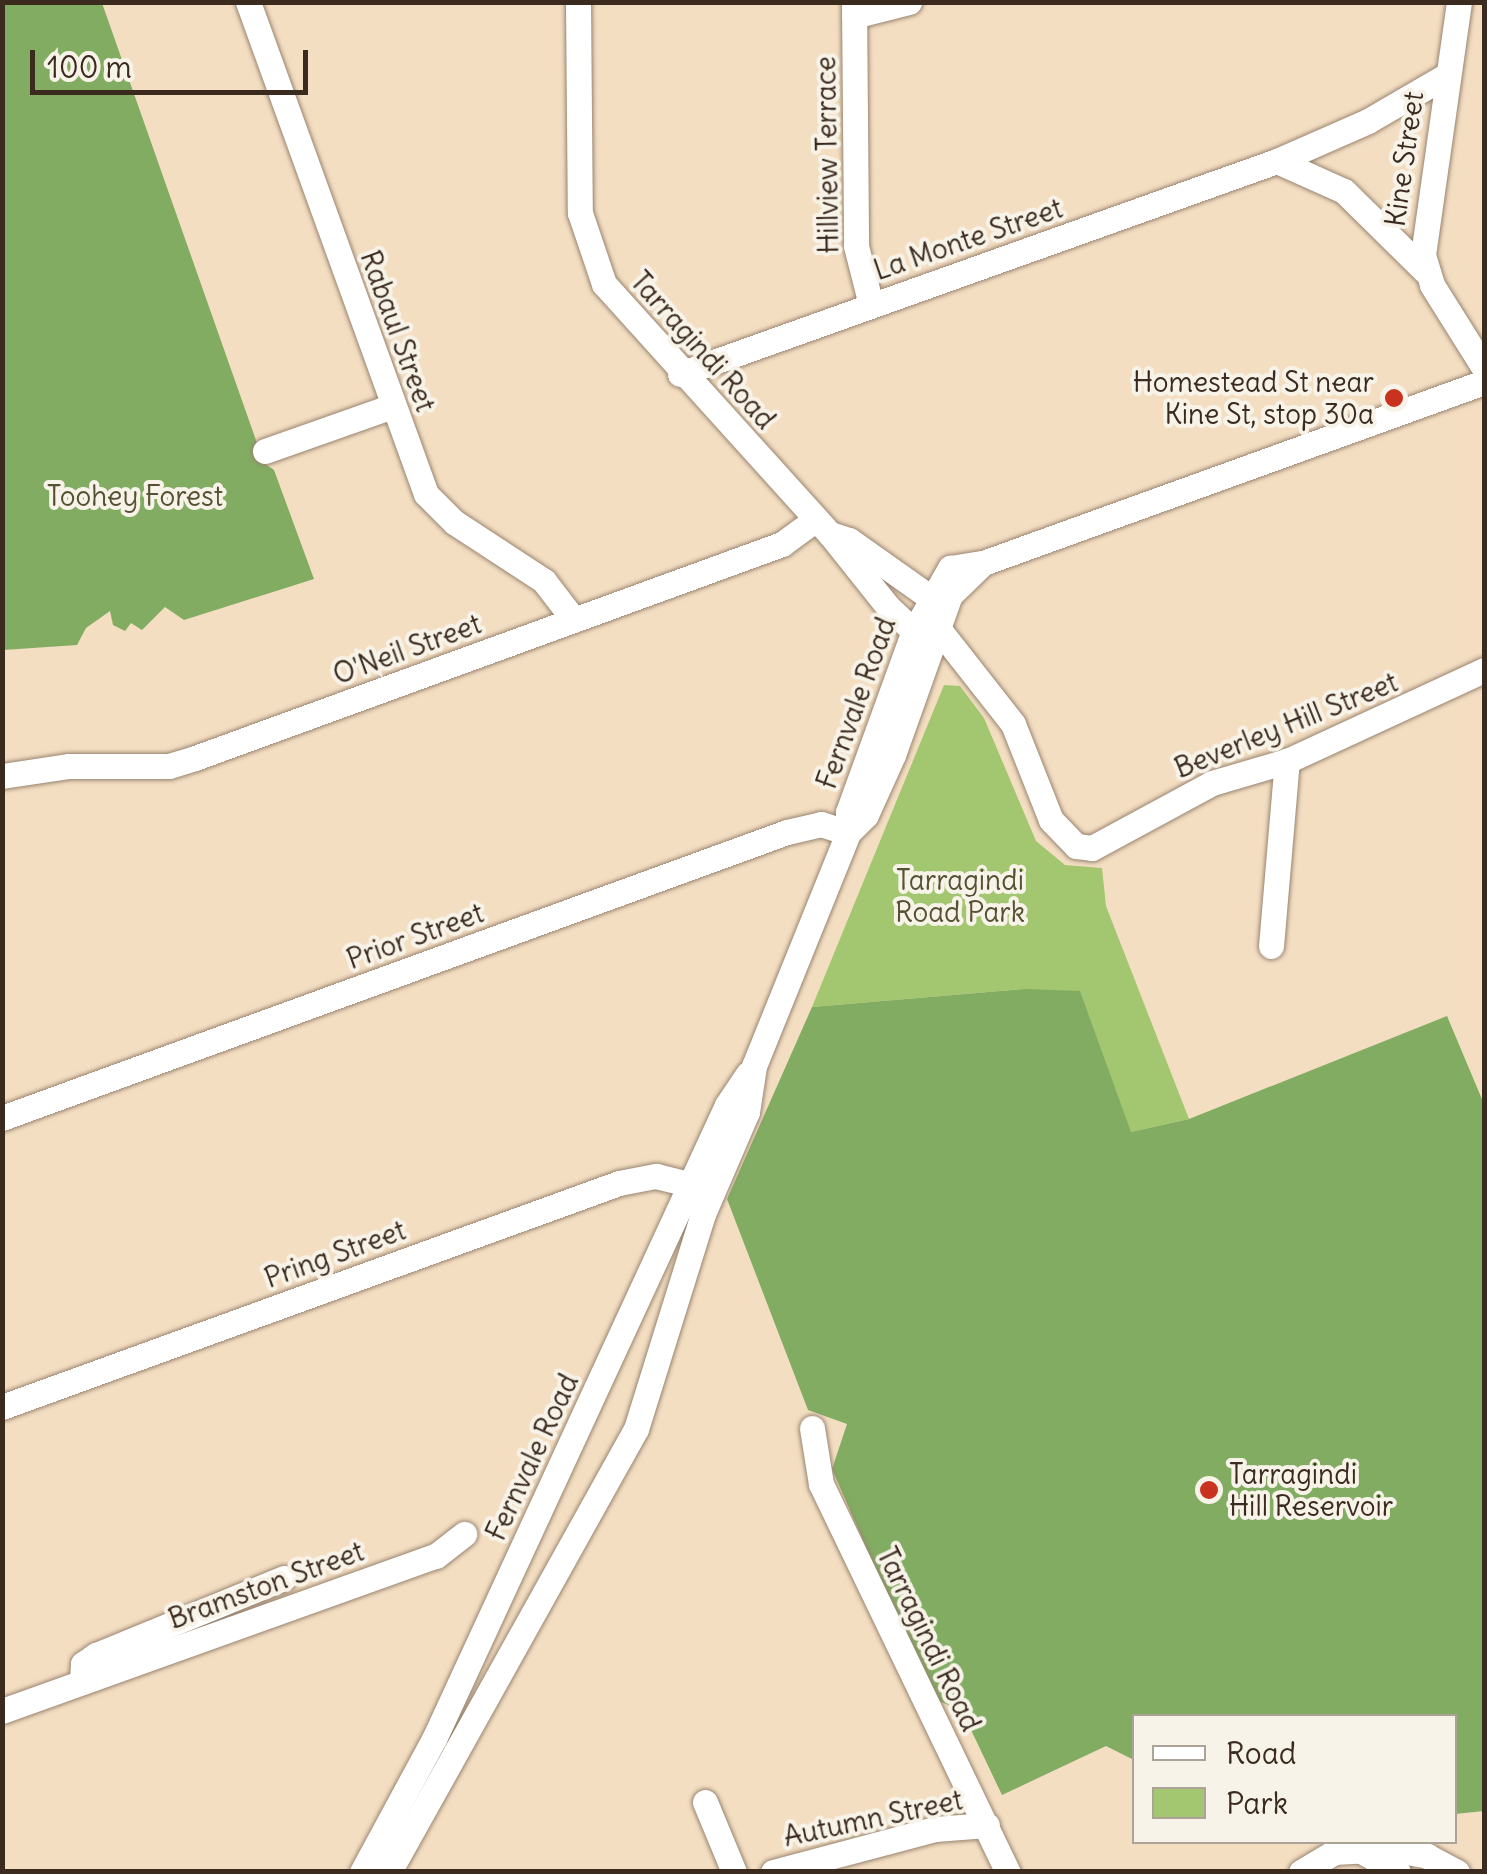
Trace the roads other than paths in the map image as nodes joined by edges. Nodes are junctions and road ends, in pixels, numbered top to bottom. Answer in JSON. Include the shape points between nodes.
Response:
{"nodes":[{"id":1,"x":248,"y":2,"type":"edge"},
{"id":2,"x":578,"y":2,"type":"edge"},
{"id":3,"x":909,"y":2,"type":"edge"},
{"id":4,"x":1459,"y":2,"type":"edge"},
{"id":5,"x":854,"y":9,"type":"edge"},
{"id":6,"x":1446,"y":75,"type":"junction"},
{"id":7,"x":1277,"y":162,"type":"junction"},
{"id":8,"x":1426,"y":271,"type":"junction"},
{"id":9,"x":871,"y":305,"type":"junction"},
{"id":10,"x":1484,"y":368,"type":"edge"},
{"id":11,"x":680,"y":374,"type":"junction"},
{"id":12,"x":1484,"y":382,"type":"edge"},
{"id":13,"x":393,"y":406,"type":"junction"},
{"id":14,"x":264,"y":450,"type":"dead end"},
{"id":15,"x":823,"y":526,"type":"junction"},
{"id":16,"x":984,"y":563,"type":"junction"},
{"id":17,"x":928,"y":596,"type":"junction"},
{"id":18,"x":574,"y":620,"type":"junction"},
{"id":19,"x":926,"y":629,"type":"junction"},
{"id":20,"x":1484,"y":670,"type":"edge"},
{"id":21,"x":1287,"y":761,"type":"junction"},
{"id":22,"x":2,"y":776,"type":"edge"},
{"id":23,"x":848,"y":833,"type":"junction"},
{"id":24,"x":1271,"y":946,"type":"dead end"},
{"id":25,"x":754,"y":1066,"type":"junction"},
{"id":26,"x":2,"y":1118,"type":"edge"},
{"id":27,"x":691,"y":1185,"type":"junction"},
{"id":28,"x":2,"y":1407,"type":"edge"},
{"id":29,"x":812,"y":1428,"type":"dead end"},
{"id":30,"x":464,"y":1534,"type":"dead end"},
{"id":31,"x":284,"y":1578,"type":"dead end"},
{"id":32,"x":82,"y":1682,"type":"junction"},
{"id":33,"x":2,"y":1711,"type":"edge"},
{"id":34,"x":705,"y":1802,"type":"dead end"},
{"id":35,"x":987,"y":1824,"type":"junction"},
{"id":36,"x":1358,"y":1851,"type":"junction"},
{"id":37,"x":362,"y":1872,"type":"edge"},
{"id":38,"x":389,"y":1872,"type":"edge"},
{"id":39,"x":734,"y":1872,"type":"edge"},
{"id":40,"x":773,"y":1872,"type":"edge"},
{"id":41,"x":1008,"y":1872,"type":"edge"},
{"id":42,"x":1301,"y":1872,"type":"edge"},
{"id":43,"x":1398,"y":1872,"type":"edge"},
{"id":44,"x":1457,"y":1872,"type":"edge"}],
"edges":[{"from":1,"to":13,"type":"street","name":"Rabaul Street"},
{"from":2,"to":11,"type":"street","name":"Tarragindi Road","via":[[584,238],[604,284]]},
{"from":3,"to":5,"type":"street"},
{"from":4,"to":6,"type":"street","name":"Kine Street"},
{"from":5,"to":9,"type":"street","name":"Hillview Terrace","via":[[856,246]]},
{"from":6,"to":7,"type":"street","name":"La Monte Street","via":[[1368,121]]},
{"from":6,"to":8,"type":"street","name":"Kine Street","via":[[1422,236]]},
{"from":7,"to":8,"type":"street","via":[[1344,191]]},
{"from":7,"to":9,"type":"street","name":"La Monte Street"},
{"from":8,"to":10,"type":"street","name":"Kine Street"},
{"from":9,"to":11,"type":"street","name":"La Monte Street"},
{"from":11,"to":15,"type":"street","name":"Tarragindi Road"},
{"from":12,"to":16,"type":"street"},
{"from":13,"to":14,"type":"street"},
{"from":13,"to":18,"type":"street","name":"Rabaul Street","via":[[415,471],[438,510],[544,581]]},
{"from":15,"to":17,"type":"street","name":"Tarragindi Road"},
{"from":15,"to":18,"type":"street","name":"O'Neil Street"},
{"from":15,"to":19,"type":"street","name":"Tarragindi Road","via":[[839,552]]},
{"from":16,"to":17,"type":"street","via":[[950,568]]},
{"from":16,"to":19,"type":"street","name":"Fernvale Road"},
{"from":17,"to":19,"type":"street"},
{"from":18,"to":22,"type":"street","name":"O'Neil Street","via":[[169,766],[69,766]]},
{"from":19,"to":21,"type":"street","name":"Beverley Hill Street","via":[[1004,707],[1051,820],[1076,846],[1092,848],[1237,772]]},
{"from":19,"to":23,"type":"street","name":"Fernvale Road","via":[[893,755],[866,815]]},
{"from":20,"to":21,"type":"street","name":"Beverley Hill Street"},
{"from":21,"to":24,"type":"street"},
{"from":23,"to":25,"type":"street","name":"Fernvale Road"},
{"from":23,"to":26,"type":"street","name":"Prior Street","via":[[821,824],[787,832]]},
{"from":25,"to":27,"type":"street","name":"Fernvale Road","via":[[727,1105]]},
{"from":25,"to":38,"type":"street","name":"Fernvale Road","via":[[746,1112],[703,1214],[636,1429]]},
{"from":27,"to":28,"type":"street","name":"Pring Street","via":[[656,1176],[619,1183]]},
{"from":27,"to":37,"type":"street","name":"Fernvale Road","via":[[434,1738]]},
{"from":29,"to":35,"type":"street","name":"Tarragindi Road","via":[[818,1477]]},
{"from":30,"to":32,"type":"street","name":"Bramston Street","via":[[436,1556]]},
{"from":31,"to":32,"type":"street","name":"Bramston Street","via":[[96,1655],[83,1664]]},
{"from":32,"to":33,"type":"street","name":"Bramston Street"},
{"from":34,"to":39,"type":"street"},
{"from":35,"to":40,"type":"street","name":"Autumn Street","via":[[935,1829]]},
{"from":35,"to":41,"type":"street","name":"Tarragindi Road"},
{"from":36,"to":42,"type":"street","via":[[1325,1856]]},
{"from":36,"to":43,"type":"street"},
{"from":36,"to":44,"type":"street","via":[[1414,1852]]}]}
